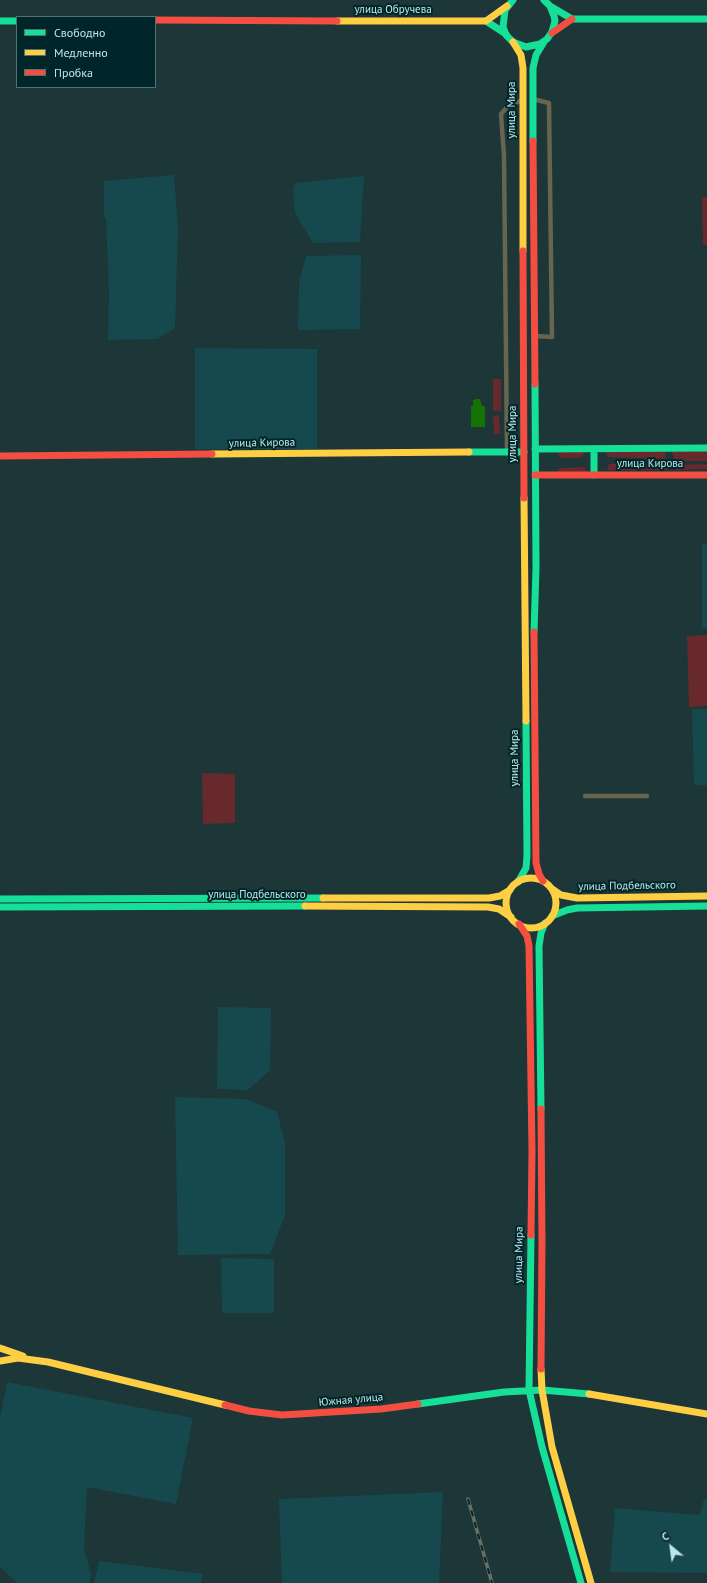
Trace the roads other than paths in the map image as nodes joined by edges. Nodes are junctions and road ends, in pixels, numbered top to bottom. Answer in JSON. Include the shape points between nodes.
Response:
{"nodes":[{"id":1,"x":513,"y":0,"type":"edge"},
{"id":2,"x":544,"y":0,"type":"edge"},
{"id":3,"x":507,"y":6,"type":"junction"},
{"id":4,"x":550,"y":6,"type":"junction"},
{"id":5,"x":707,"y":18,"type":"edge"},
{"id":6,"x":572,"y":19,"type":"junction"},
{"id":7,"x":156,"y":20,"type":"edge"},
{"id":8,"x":0,"y":21,"type":"edge"},
{"id":9,"x":16,"y":21,"type":"edge"},
{"id":10,"x":486,"y":21,"type":"junction"},
{"id":11,"x":506,"y":35,"type":"junction"},
{"id":12,"x":550,"y":36,"type":"junction"},
{"id":13,"x":513,"y":42,"type":"junction"},
{"id":14,"x":544,"y":42,"type":"junction"},
{"id":15,"x":533,"y":99,"type":"junction"},
{"id":16,"x":523,"y":100,"type":"junction"},
{"id":17,"x":535,"y":336,"type":"junction"},
{"id":18,"x":524,"y":403,"type":"junction"},
{"id":19,"x":535,"y":403,"type":"junction"},
{"id":20,"x":707,"y":448,"type":"edge"},
{"id":21,"x":535,"y":449,"type":"junction"},
{"id":22,"x":594,"y":449,"type":"junction"},
{"id":23,"x":507,"y":452,"type":"junction"},
{"id":24,"x":524,"y":452,"type":"junction"},
{"id":25,"x":0,"y":456,"type":"edge"},
{"id":26,"x":535,"y":475,"type":"junction"},
{"id":27,"x":594,"y":475,"type":"junction"},
{"id":28,"x":707,"y":475,"type":"edge"},
{"id":29,"x":525,"y":568,"type":"junction"},
{"id":30,"x":536,"y":568,"type":"junction"},
{"id":31,"x":585,"y":796,"type":"dead end"},
{"id":32,"x":647,"y":796,"type":"dead end"},
{"id":33,"x":543,"y":881,"type":"junction"},
{"id":34,"x":518,"y":882,"type":"junction"},
{"id":35,"x":551,"y":888,"type":"junction"},
{"id":36,"x":510,"y":890,"type":"junction"},
{"id":37,"x":707,"y":896,"type":"edge"},
{"id":38,"x":0,"y":899,"type":"edge"},
{"id":39,"x":83,"y":903,"type":"junction"},
{"id":40,"x":707,"y":906,"type":"edge"},
{"id":41,"x":0,"y":907,"type":"edge"},
{"id":42,"x":552,"y":916,"type":"junction"},
{"id":43,"x":511,"y":917,"type":"junction"},
{"id":44,"x":545,"y":923,"type":"junction"},
{"id":45,"x":519,"y":924,"type":"junction"},
{"id":46,"x":0,"y":1348,"type":"edge"},
{"id":47,"x":33,"y":1359,"type":"junction"},
{"id":48,"x":0,"y":1361,"type":"edge"},
{"id":49,"x":530,"y":1390,"type":"junction"},
{"id":50,"x":542,"y":1390,"type":"junction"},
{"id":51,"x":707,"y":1414,"type":"edge"},
{"id":52,"x":591,"y":1582,"type":"edge"},
{"id":53,"x":581,"y":1583,"type":"edge"}],
"edges":[{"from":1,"to":3,"type":"main road"},
{"from":2,"to":4,"type":"main road"},
{"from":3,"to":10,"type":"main road"},
{"from":3,"to":11,"type":"main road","via":[[502,18]]},
{"from":4,"to":6,"type":"main road"},
{"from":4,"to":12,"type":"main road","via":[[555,22]]},
{"from":5,"to":6,"type":"main road"},
{"from":6,"to":12,"type":"main road"},
{"from":7,"to":10,"type":"main road","name":"улица Обручева"},
{"from":8,"to":9,"type":"main road"},
{"from":10,"to":11,"type":"main road"},
{"from":11,"to":13,"type":"main road"},
{"from":12,"to":14,"type":"main road"},
{"from":13,"to":14,"type":"main road","via":[[526,47]]},
{"from":13,"to":16,"type":"main road","name":"улица Мира","via":[[523,62]]},
{"from":14,"to":15,"type":"main road","name":"улица Мира","via":[[534,61]]},
{"from":15,"to":17,"type":"main road","name":"улица Мира"},
{"from":15,"to":17,"type":"street","via":[[550,103],[552,337]]},
{"from":16,"to":18,"type":"main road","name":"улица Мира"},
{"from":16,"to":23,"type":"street","via":[[508,106],[501,114],[504,156]]},
{"from":17,"to":19,"type":"main road","name":"улица Мира"},
{"from":18,"to":19,"type":"main road"},
{"from":18,"to":24,"type":"main road","name":"улица Мира"},
{"from":19,"to":21,"type":"main road","name":"улица Мира"},
{"from":20,"to":22,"type":"main road","name":"улица Кирова"},
{"from":21,"to":22,"type":"main road","name":"улица Кирова"},
{"from":21,"to":26,"type":"main road","name":"улица Мира"},
{"from":22,"to":27,"type":"main road"},
{"from":23,"to":24,"type":"main road","name":"улица Кирова"},
{"from":23,"to":25,"type":"main road","name":"улица Кирова"},
{"from":24,"to":29,"type":"main road","name":"улица Мира"},
{"from":26,"to":27,"type":"main road","name":"улица Кирова"},
{"from":26,"to":30,"type":"main road","name":"улица Мира"},
{"from":27,"to":28,"type":"main road","name":"улица Кирова"},
{"from":29,"to":30,"type":"main road"},
{"from":29,"to":34,"type":"main road","name":"улица Мира","via":[[527,863]]},
{"from":30,"to":33,"type":"main road","name":"улица Мира","via":[[535,829],[536,863]]},
{"from":31,"to":32,"type":"street"},
{"from":33,"to":34,"type":"main road","via":[[528,878]]},
{"from":33,"to":35,"type":"main road"},
{"from":34,"to":36,"type":"main road"},
{"from":35,"to":37,"type":"main road","name":"улица Подбельского","via":[[561,895],[577,898]]},
{"from":35,"to":42,"type":"main road","via":[[556,902]]},
{"from":36,"to":39,"type":"main road","name":"улица Подбельского","via":[[500,896],[489,898]]},
{"from":36,"to":43,"type":"main road","via":[[507,901]]},
{"from":38,"to":39,"type":"main road","name":"улица Подбельского"},
{"from":39,"to":41,"type":"main road","name":"улица Подбельского"},
{"from":39,"to":43,"type":"main road","name":"улица Подбельского","via":[[488,907],[499,909]]},
{"from":40,"to":42,"type":"main road","name":"улица Подбельского","via":[[577,908]]},
{"from":42,"to":44,"type":"main road"},
{"from":43,"to":45,"type":"main road"},
{"from":44,"to":45,"type":"main road","via":[[530,927]]},
{"from":44,"to":50,"type":"main road","name":"улица Мира","via":[[539,946]]},
{"from":45,"to":49,"type":"main road","name":"улица Мира","via":[[528,941],[529,959],[532,1151]]},
{"from":46,"to":47,"type":"main road"},
{"from":47,"to":48,"type":"main road","name":"Южная улица"},
{"from":47,"to":49,"type":"main road","name":"Южная улица","via":[[117,1377],[249,1411],[282,1415],[381,1408]]},
{"from":49,"to":50,"type":"main road","name":"Южная улица"},
{"from":49,"to":53,"type":"main road","name":"улица Мира","via":[[542,1447]]},
{"from":50,"to":51,"type":"main road","name":"Южная улица","via":[[580,1393]]},
{"from":50,"to":52,"type":"main road","name":"улица Мира","via":[[552,1447]]}]}
